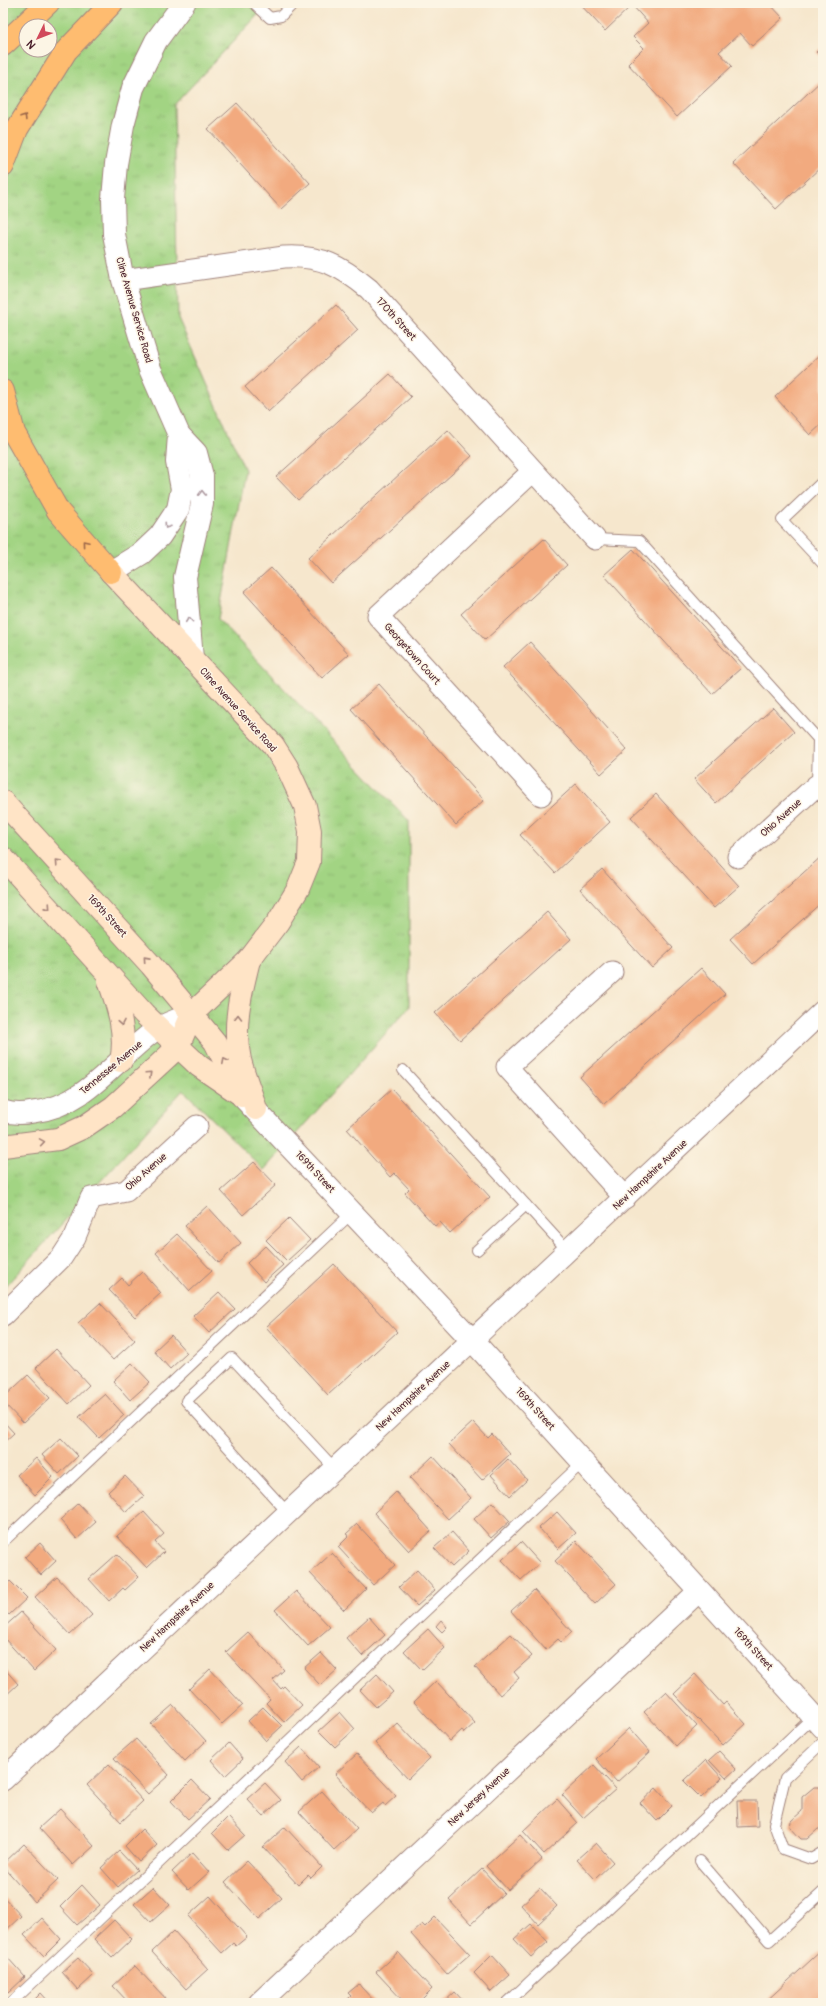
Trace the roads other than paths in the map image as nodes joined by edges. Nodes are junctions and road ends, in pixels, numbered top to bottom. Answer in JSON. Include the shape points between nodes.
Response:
{"nodes":[{"id":1,"x":48,"y":3,"type":"edge"},
{"id":2,"x":112,"y":3,"type":"edge"},
{"id":3,"x":184,"y":3,"type":"edge"},
{"id":4,"x":254,"y":3,"type":"edge"},
{"id":5,"x":294,"y":3,"type":"edge"},
{"id":6,"x":3,"y":45,"type":"edge"},
{"id":7,"x":3,"y":166,"type":"edge"},
{"id":8,"x":123,"y":280,"type":"junction"},
{"id":9,"x":3,"y":391,"type":"edge"},
{"id":10,"x":179,"y":436,"type":"junction"},
{"id":11,"x":533,"y":471,"type":"junction"},
{"id":12,"x":823,"y":481,"type":"edge"},
{"id":13,"x":595,"y":539,"type":"joint"},
{"id":14,"x":823,"y":564,"type":"edge"},
{"id":15,"x":111,"y":572,"type":"junction"},
{"id":16,"x":192,"y":659,"type":"junction"},
{"id":17,"x":820,"y":788,"type":"edge"},
{"id":18,"x":541,"y":795,"type":"dead end"},
{"id":19,"x":3,"y":802,"type":"edge"},
{"id":20,"x":738,"y":857,"type":"dead end"},
{"id":21,"x":3,"y":858,"type":"edge"},
{"id":22,"x":249,"y":960,"type":"junction"},
{"id":23,"x":106,"y":972,"type":"junction"},
{"id":24,"x":612,"y":972,"type":"dead end"},
{"id":25,"x":823,"y":1011,"type":"edge"},
{"id":26,"x":192,"y":1014,"type":"junction"},
{"id":27,"x":159,"y":1028,"type":"junction"},
{"id":28,"x":178,"y":1047,"type":"junction"},
{"id":29,"x":121,"y":1061,"type":"junction"},
{"id":30,"x":403,"y":1070,"type":"dead end"},
{"id":31,"x":249,"y":1103,"type":"junction"},
{"id":32,"x":3,"y":1111,"type":"edge"},
{"id":33,"x":197,"y":1126,"type":"dead end"},
{"id":34,"x":3,"y":1146,"type":"edge"},
{"id":35,"x":625,"y":1198,"type":"junction"},
{"id":36,"x":526,"y":1205,"type":"junction"},
{"id":37,"x":353,"y":1212,"type":"junction"},
{"id":38,"x":477,"y":1250,"type":"dead end"},
{"id":39,"x":568,"y":1251,"type":"junction"},
{"id":40,"x":3,"y":1315,"type":"edge"},
{"id":41,"x":472,"y":1340,"type":"junction"},
{"id":42,"x":583,"y":1462,"type":"junction"},
{"id":43,"x":335,"y":1469,"type":"junction"},
{"id":44,"x":288,"y":1513,"type":"junction"},
{"id":45,"x":3,"y":1542,"type":"edge"},
{"id":46,"x":699,"y":1591,"type":"junction"},
{"id":47,"x":820,"y":1718,"type":"edge"},
{"id":48,"x":823,"y":1742,"type":"edge"},
{"id":49,"x":3,"y":1780,"type":"edge"},
{"id":50,"x":823,"y":1852,"type":"edge"},
{"id":51,"x":700,"y":1861,"type":"dead end"},
{"id":52,"x":823,"y":1892,"type":"edge"},
{"id":53,"x":11,"y":2003,"type":"edge"},
{"id":54,"x":259,"y":2003,"type":"edge"},
{"id":55,"x":507,"y":2003,"type":"edge"}],
"edges":[{"from":1,"to":6,"type":"highway"},
{"from":7,"to":2,"type":"highway","one_way":true,"via":[[17,129],[66,51]]},
{"from":3,"to":8,"type":"street","name":"Cline Avenue Service Road","via":[[156,41],[133,88],[123,125],[113,199],[114,234]]},
{"from":4,"to":5,"type":"lane","via":[[270,18],[281,16]]},
{"from":8,"to":10,"type":"street","name":"Cline Avenue Service Road","via":[[150,369]]},
{"from":8,"to":11,"type":"street","name":"170th Street","via":[[284,257],[304,256],[337,266],[369,289]]},
{"from":15,"to":9,"type":"highway","one_way":true,"via":[[58,511],[14,433]]},
{"from":10,"to":15,"type":"street","name":"Cline Avenue Service Road","one_way":true,"via":[[177,462],[182,489],[178,509],[160,536],[142,553]]},
{"from":16,"to":10,"type":"street","name":"Cline Avenue Service Road","one_way":true,"via":[[185,577],[202,504],[202,476],[196,453]]},
{"from":11,"to":13,"type":"street","name":"170th Street"},
{"from":11,"to":18,"type":"street","name":"Georgetown Court","via":[[378,616]]},
{"from":12,"to":14,"type":"lane","via":[[782,520]]},
{"from":13,"to":17,"type":"lane","via":[[639,541],[781,698],[818,739]]},
{"from":15,"to":16,"type":"main road","name":"Cline Avenue Service Road"},
{"from":16,"to":22,"type":"main road","name":"Cline Avenue Service Road","via":[[273,745],[287,767],[305,806],[310,830],[309,862],[298,889],[278,922]]},
{"from":17,"to":20,"type":"street","name":"Ohio Avenue"},
{"from":26,"to":19,"type":"main road","name":"169th Street","one_way":true,"via":[[151,965]]},
{"from":21,"to":23,"type":"main road","name":"169th Street","one_way":true},
{"from":22,"to":26,"type":"main road","name":"Cline Avenue Service Road"},
{"from":31,"to":22,"type":"main road","one_way":true,"via":[[238,1033],[238,1011]]},
{"from":23,"to":27,"type":"main road","name":"169th Street"},
{"from":23,"to":29,"type":"main road","one_way":true,"via":[[118,1005],[123,1033]]},
{"from":24,"to":35,"type":"street","via":[[507,1067]]},
{"from":25,"to":35,"type":"street","name":"New Hampshire Avenue"},
{"from":26,"to":27,"type":"street","name":"Tennessee Avenue"},
{"from":26,"to":28,"type":"main road","name":"Cline Avenue Service Road"},
{"from":31,"to":26,"type":"main road","name":"169th Street","one_way":true,"via":[[215,1042]]},
{"from":27,"to":28,"type":"main road","name":"169th Street"},
{"from":27,"to":29,"type":"street","name":"Tennessee Avenue"},
{"from":28,"to":31,"type":"main road","name":"169th Street"},
{"from":34,"to":28,"type":"main road","one_way":true,"via":[[58,1139],[84,1127],[113,1107]]},
{"from":29,"to":32,"type":"street","name":"Tennessee Avenue","via":[[74,1099],[48,1110],[26,1113]]},
{"from":30,"to":36,"type":"lane"},
{"from":31,"to":37,"type":"street","name":"169th Street"},
{"from":33,"to":40,"type":"street","name":"Ohio Avenue","via":[[126,1191],[91,1198],[75,1237],[62,1257]]},
{"from":35,"to":39,"type":"street","name":"New Hampshire Avenue"},
{"from":36,"to":38,"type":"lane"},
{"from":36,"to":39,"type":"lane"},
{"from":37,"to":41,"type":"street","name":"169th Street"},
{"from":37,"to":45,"type":"lane"},
{"from":39,"to":41,"type":"street","name":"New Hampshire Avenue"},
{"from":41,"to":42,"type":"street","name":"169th Street"},
{"from":41,"to":43,"type":"street","name":"New Hampshire Avenue"},
{"from":42,"to":46,"type":"street","name":"169th Street"},
{"from":42,"to":53,"type":"lane"},
{"from":43,"to":44,"type":"street","name":"New Hampshire Avenue"},
{"from":43,"to":44,"type":"lane","via":[[232,1358],[186,1401]]},
{"from":44,"to":49,"type":"street","name":"New Hampshire Avenue"},
{"from":46,"to":47,"type":"street","name":"169th Street"},
{"from":46,"to":54,"type":"street","name":"New Jersey Avenue"},
{"from":47,"to":55,"type":"lane"},
{"from":48,"to":50,"type":"lane","via":[[785,1778],[774,1824],[783,1849],[810,1859]]},
{"from":51,"to":52,"type":"lane","via":[[769,1941]]}]}
